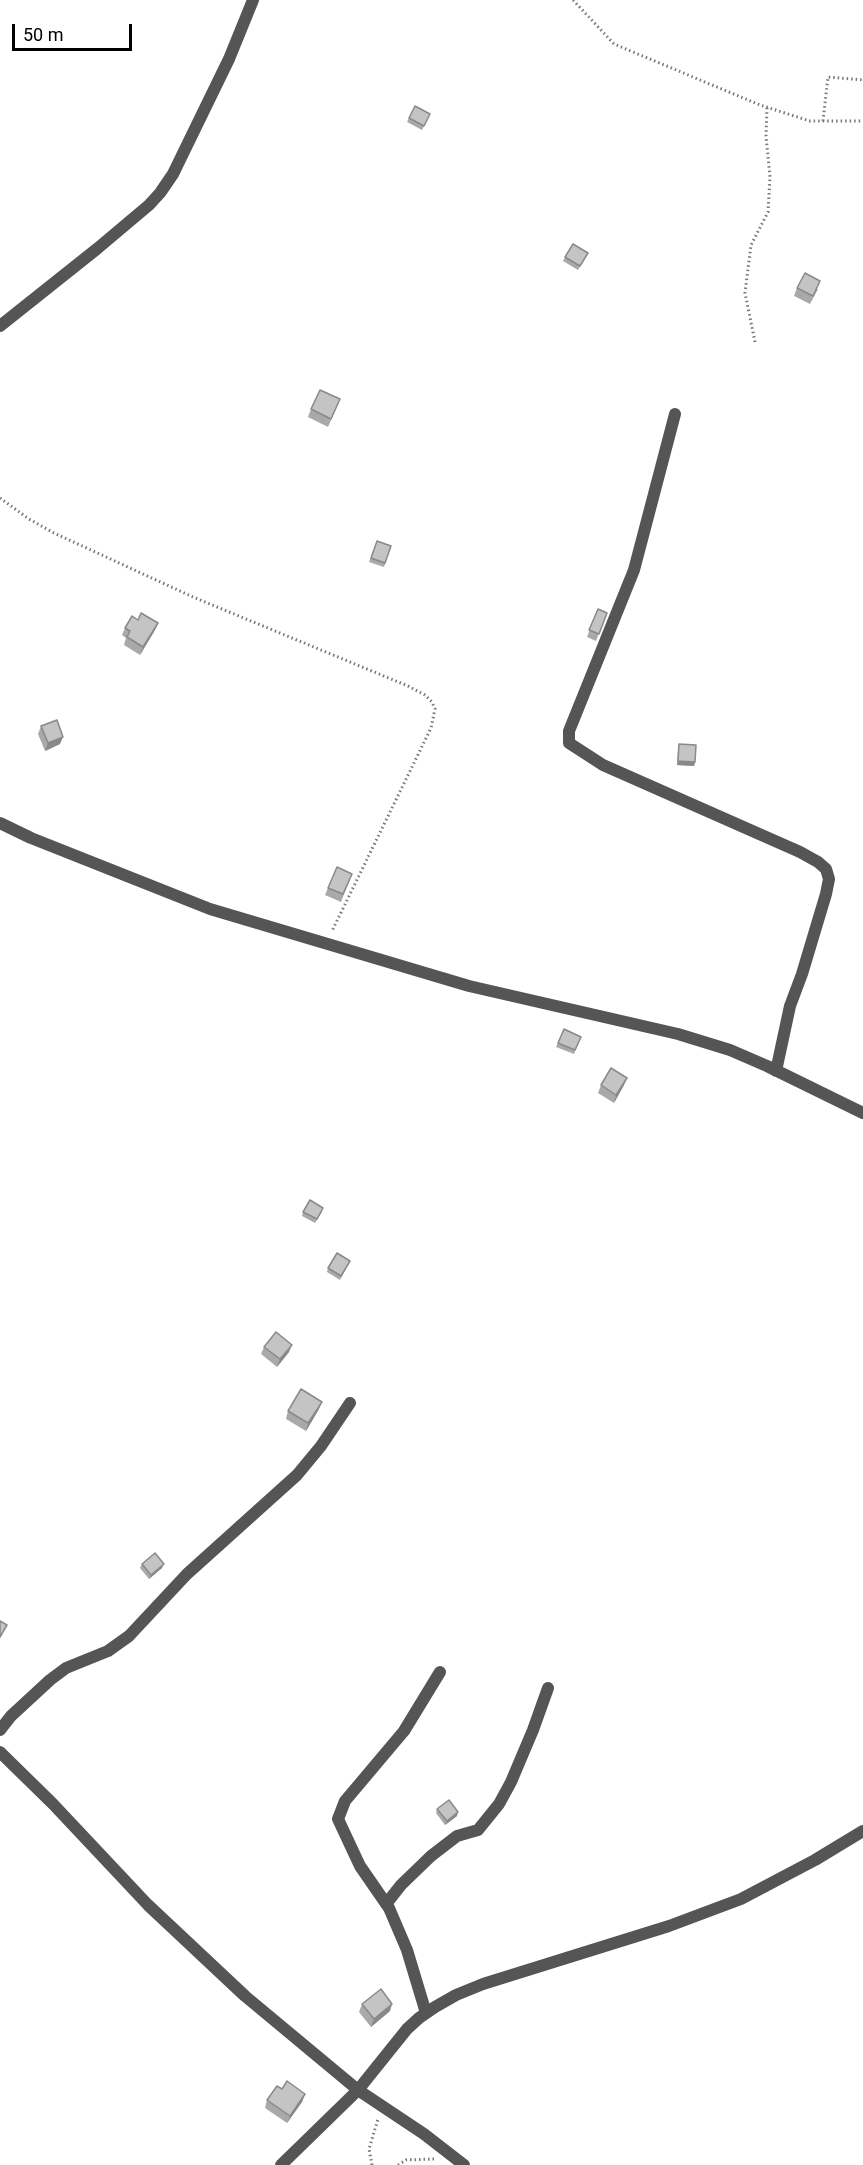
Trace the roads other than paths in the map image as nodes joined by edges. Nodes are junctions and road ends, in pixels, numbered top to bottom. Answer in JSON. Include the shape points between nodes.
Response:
{"nodes":[{"id":1,"x":253,"y":0,"type":"edge"},
{"id":2,"x":0,"y":326,"type":"edge"},
{"id":3,"x":675,"y":414,"type":"dead end"},
{"id":4,"x":0,"y":823,"type":"edge"},
{"id":5,"x":776,"y":1071,"type":"junction"},
{"id":6,"x":863,"y":1113,"type":"edge"},
{"id":7,"x":350,"y":1403,"type":"dead end"},
{"id":8,"x":440,"y":1672,"type":"dead end"},
{"id":9,"x":548,"y":1688,"type":"dead end"},
{"id":10,"x":0,"y":1730,"type":"edge"},
{"id":11,"x":0,"y":1752,"type":"edge"},
{"id":12,"x":863,"y":1831,"type":"edge"},
{"id":13,"x":386,"y":1904,"type":"junction"},
{"id":14,"x":426,"y":2013,"type":"junction"},
{"id":15,"x":358,"y":2090,"type":"junction"},
{"id":16,"x":281,"y":2165,"type":"edge"},
{"id":17,"x":464,"y":2165,"type":"edge"}],
"edges":[{"from":1,"to":2,"type":"street","via":[[229,59],[160,193]]},
{"from":3,"to":5,"type":"street","via":[[634,570],[569,731],[569,743],[603,765],[800,852],[826,869],[826,894],[790,1006]]},
{"from":4,"to":5,"type":"street","via":[[210,909],[469,986],[678,1034],[730,1050]]},
{"from":5,"to":6,"type":"street"},
{"from":7,"to":10,"type":"street","via":[[297,1475],[187,1574],[129,1636],[108,1651],[66,1668]]},
{"from":8,"to":13,"type":"street","via":[[404,1731],[345,1800],[338,1818],[360,1866]]},
{"from":9,"to":13,"type":"street","via":[[534,1730],[499,1804],[478,1830],[457,1836],[431,1856]]},
{"from":11,"to":15,"type":"street","via":[[202,1958]]},
{"from":12,"to":14,"type":"street","via":[[741,1899],[669,1926],[483,1984]]},
{"from":13,"to":14,"type":"street","via":[[407,1950]]},
{"from":14,"to":15,"type":"street"},
{"from":15,"to":16,"type":"street"},
{"from":15,"to":17,"type":"street"}]}
